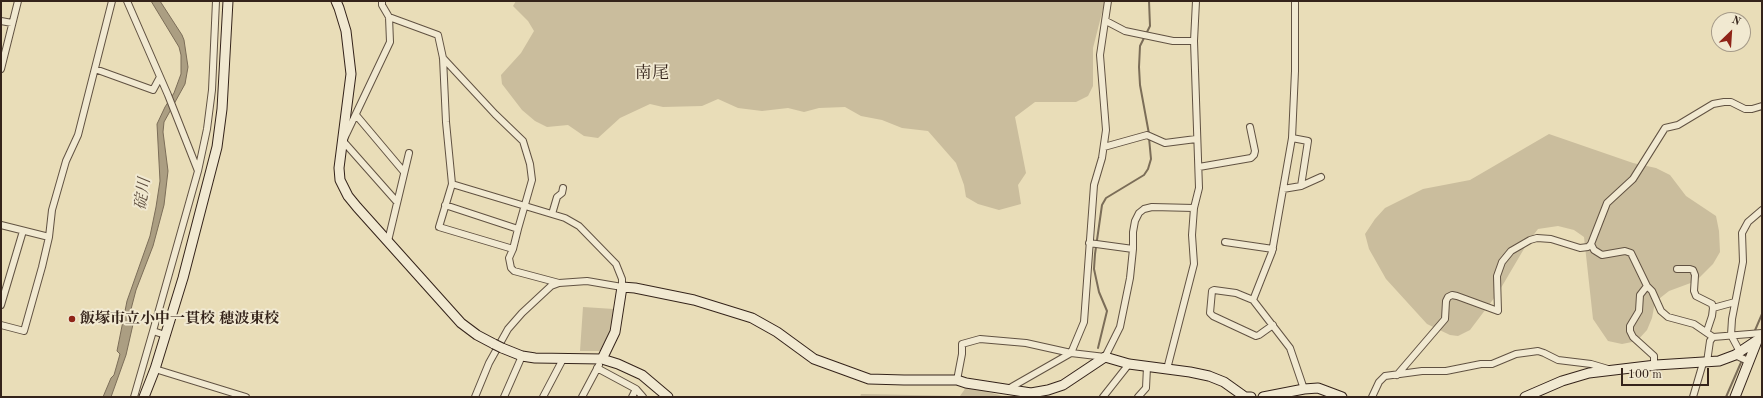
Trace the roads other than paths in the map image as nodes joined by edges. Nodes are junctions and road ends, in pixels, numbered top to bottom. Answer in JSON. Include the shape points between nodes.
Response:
{"nodes":[{"id":1,"x":18,"y":1,"type":"edge"},
{"id":2,"x":112,"y":1,"type":"edge"},
{"id":3,"x":127,"y":1,"type":"edge"},
{"id":4,"x":216,"y":1,"type":"edge"},
{"id":5,"x":336,"y":1,"type":"edge"},
{"id":6,"x":382,"y":1,"type":"edge"},
{"id":7,"x":1108,"y":1,"type":"edge"},
{"id":8,"x":1196,"y":1,"type":"edge"},
{"id":9,"x":1295,"y":1,"type":"edge"},
{"id":10,"x":228,"y":2,"type":"edge"},
{"id":11,"x":389,"y":17,"type":"junction"},
{"id":12,"x":1,"y":21,"type":"edge"},
{"id":13,"x":1106,"y":21,"type":"junction"},
{"id":14,"x":12,"y":24,"type":"junction"},
{"id":15,"x":1194,"y":41,"type":"junction"},
{"id":16,"x":443,"y":58,"type":"junction"},
{"id":17,"x":1,"y":69,"type":"edge"},
{"id":18,"x":95,"y":69,"type":"junction"},
{"id":19,"x":160,"y":77,"type":"junction"},
{"id":20,"x":1762,"y":106,"type":"edge"},
{"id":21,"x":356,"y":114,"type":"junction"},
{"id":22,"x":1250,"y":127,"type":"dead end"},
{"id":23,"x":1292,"y":138,"type":"junction"},
{"id":24,"x":1196,"y":139,"type":"junction"},
{"id":25,"x":343,"y":141,"type":"junction"},
{"id":26,"x":1104,"y":147,"type":"junction"},
{"id":27,"x":409,"y":153,"type":"dead end"},
{"id":28,"x":1198,"y":167,"type":"junction"},
{"id":29,"x":198,"y":171,"type":"junction"},
{"id":30,"x":404,"y":172,"type":"junction"},
{"id":31,"x":1321,"y":177,"type":"dead end"},
{"id":32,"x":452,"y":184,"type":"junction"},
{"id":33,"x":1301,"y":186,"type":"junction"},
{"id":34,"x":563,"y":188,"type":"dead end"},
{"id":35,"x":1283,"y":189,"type":"junction"},
{"id":36,"x":397,"y":202,"type":"junction"},
{"id":37,"x":445,"y":205,"type":"junction"},
{"id":38,"x":525,"y":206,"type":"junction"},
{"id":39,"x":1194,"y":208,"type":"junction"},
{"id":40,"x":1762,"y":210,"type":"edge"},
{"id":41,"x":552,"y":214,"type":"junction"},
{"id":42,"x":1,"y":225,"type":"edge"},
{"id":43,"x":518,"y":229,"type":"junction"},
{"id":44,"x":23,"y":231,"type":"junction"},
{"id":45,"x":49,"y":237,"type":"junction"},
{"id":46,"x":388,"y":241,"type":"junction"},
{"id":47,"x":1226,"y":242,"type":"dead end"},
{"id":48,"x":1094,"y":243,"type":"junction"},
{"id":49,"x":1591,"y":244,"type":"junction"},
{"id":50,"x":512,"y":249,"type":"junction"},
{"id":51,"x":1133,"y":249,"type":"junction"},
{"id":52,"x":1273,"y":249,"type":"junction"},
{"id":53,"x":1677,"y":269,"type":"dead end"},
{"id":54,"x":559,"y":283,"type":"junction"},
{"id":55,"x":1647,"y":286,"type":"junction"},
{"id":56,"x":622,"y":287,"type":"junction"},
{"id":57,"x":1253,"y":300,"type":"junction"},
{"id":58,"x":1735,"y":302,"type":"junction"},
{"id":59,"x":1,"y":306,"type":"edge"},
{"id":60,"x":1713,"y":308,"type":"junction"},
{"id":61,"x":1,"y":325,"type":"edge"},
{"id":62,"x":1273,"y":325,"type":"junction"},
{"id":63,"x":154,"y":331,"type":"junction"},
{"id":64,"x":1707,"y":331,"type":"junction"},
{"id":65,"x":165,"y":335,"type":"junction"},
{"id":66,"x":1731,"y":335,"type":"junction"},
{"id":67,"x":1757,"y":336,"type":"edge"},
{"id":68,"x":1713,"y":337,"type":"junction"},
{"id":69,"x":1071,"y":353,"type":"junction"},
{"id":70,"x":522,"y":356,"type":"junction"},
{"id":71,"x":1742,"y":356,"type":"junction"},
{"id":72,"x":1105,"y":357,"type":"junction"},
{"id":73,"x":563,"y":359,"type":"junction"},
{"id":74,"x":602,"y":359,"type":"junction"},
{"id":75,"x":1705,"y":363,"type":"junction"},
{"id":76,"x":1129,"y":364,"type":"junction"},
{"id":77,"x":1654,"y":365,"type":"junction"},
{"id":78,"x":1147,"y":367,"type":"junction"},
{"id":79,"x":598,"y":368,"type":"junction"},
{"id":80,"x":155,"y":369,"type":"junction"},
{"id":81,"x":1167,"y":369,"type":"junction"},
{"id":82,"x":1610,"y":370,"type":"junction"},
{"id":83,"x":1398,"y":375,"type":"junction"},
{"id":84,"x":957,"y":380,"type":"junction"},
{"id":85,"x":636,"y":389,"type":"junction"},
{"id":86,"x":1008,"y":389,"type":"junction"},
{"id":87,"x":1304,"y":389,"type":"junction"},
{"id":88,"x":585,"y":396,"type":"edge"},
{"id":89,"x":1240,"y":396,"type":"edge"},
{"id":90,"x":134,"y":397,"type":"edge"},
{"id":91,"x":144,"y":397,"type":"edge"},
{"id":92,"x":246,"y":397,"type":"edge"},
{"id":93,"x":475,"y":397,"type":"edge"},
{"id":94,"x":504,"y":397,"type":"edge"},
{"id":95,"x":543,"y":397,"type":"edge"},
{"id":96,"x":632,"y":397,"type":"edge"},
{"id":97,"x":643,"y":397,"type":"edge"},
{"id":98,"x":668,"y":397,"type":"edge"},
{"id":99,"x":1103,"y":397,"type":"edge"},
{"id":100,"x":1138,"y":397,"type":"edge"},
{"id":101,"x":1251,"y":397,"type":"edge"},
{"id":102,"x":1263,"y":397,"type":"edge"},
{"id":103,"x":1342,"y":397,"type":"edge"},
{"id":104,"x":1372,"y":397,"type":"edge"},
{"id":105,"x":1526,"y":397,"type":"edge"},
{"id":106,"x":1693,"y":397,"type":"edge"},
{"id":107,"x":1735,"y":397,"type":"edge"}],
"edges":[{"from":1,"to":14,"type":"street"},
{"from":2,"to":18,"type":"street"},
{"from":3,"to":19,"type":"street"},
{"from":4,"to":10,"type":"street"},
{"from":4,"to":29,"type":"street","via":[[212,90]]},
{"from":5,"to":25,"type":"street","via":[[346,31],[350,58],[350,94]]},
{"from":6,"to":11,"type":"street"},
{"from":7,"to":13,"type":"street"},
{"from":8,"to":15,"type":"street"},
{"from":9,"to":23,"type":"street"},
{"from":10,"to":65,"type":"street","via":[[222,109],[217,147],[183,278]]},
{"from":11,"to":16,"type":"street","via":[[438,35]]},
{"from":11,"to":21,"type":"street","via":[[389,46]]},
{"from":12,"to":14,"type":"street"},
{"from":13,"to":15,"type":"street","via":[[1125,31],[1173,41]]},
{"from":13,"to":26,"type":"street","via":[[1100,56],[1106,130]]},
{"from":14,"to":17,"type":"street"},
{"from":15,"to":24,"type":"street"},
{"from":16,"to":32,"type":"street"},
{"from":16,"to":38,"type":"street","via":[[523,141],[528,153],[532,180]]},
{"from":18,"to":19,"type":"street","via":[[153,90]]},
{"from":18,"to":45,"type":"street","via":[[78,135],[66,162],[52,210]]},
{"from":19,"to":29,"type":"street"},
{"from":20,"to":49,"type":"street","via":[[1752,109],[1731,102],[1713,104],[1678,125],[1665,128],[1633,179],[1607,203]]},
{"from":21,"to":25,"type":"street"},
{"from":21,"to":30,"type":"street"},
{"from":22,"to":28,"type":"street","via":[[1255,151],[1251,158]]},
{"from":23,"to":33,"type":"street","via":[[1308,141]]},
{"from":23,"to":35,"type":"street"},
{"from":24,"to":26,"type":"street","via":[[1165,143],[1150,136]]},
{"from":24,"to":28,"type":"street"},
{"from":25,"to":36,"type":"street"},
{"from":25,"to":46,"type":"street","via":[[340,180],[348,196]]},
{"from":26,"to":48,"type":"street","via":[[1094,185]]},
{"from":27,"to":30,"type":"street"},
{"from":28,"to":39,"type":"street","via":[[1199,188]]},
{"from":29,"to":63,"type":"street"},
{"from":30,"to":36,"type":"street"},
{"from":31,"to":33,"type":"street"},
{"from":32,"to":37,"type":"street"},
{"from":32,"to":38,"type":"street"},
{"from":33,"to":35,"type":"street"},
{"from":34,"to":41,"type":"street","via":[[557,197]]},
{"from":35,"to":52,"type":"street"},
{"from":36,"to":46,"type":"street"},
{"from":37,"to":43,"type":"street"},
{"from":37,"to":50,"type":"street","via":[[439,227]]},
{"from":38,"to":41,"type":"street"},
{"from":38,"to":43,"type":"street"},
{"from":39,"to":51,"type":"street","via":[[1152,207],[1139,213],[1133,232]]},
{"from":39,"to":81,"type":"street","via":[[1194,264]]},
{"from":40,"to":58,"type":"street","via":[[1748,222],[1742,233],[1744,262]]},
{"from":41,"to":56,"type":"street","via":[[579,226],[616,264]]},
{"from":42,"to":44,"type":"street"},
{"from":43,"to":50,"type":"street"},
{"from":44,"to":45,"type":"street"},
{"from":44,"to":59,"type":"street"},
{"from":45,"to":61,"type":"street","via":[[24,331]]},
{"from":46,"to":70,"type":"street","via":[[461,323],[477,335]]},
{"from":47,"to":52,"type":"street"},
{"from":48,"to":51,"type":"street"},
{"from":48,"to":69,"type":"street","via":[[1084,322]]},
{"from":49,"to":55,"type":"street","via":[[1602,256],[1625,251],[1631,253]]},
{"from":49,"to":83,"type":"street","via":[[1580,248],[1551,239],[1537,238],[1511,250],[1502,262],[1497,276],[1498,311],[1457,296],[1448,297],[1445,319]]},
{"from":50,"to":54,"type":"street","via":[[509,258],[514,271]]},
{"from":51,"to":72,"type":"street","via":[[1120,327]]},
{"from":52,"to":57,"type":"street"},
{"from":53,"to":60,"type":"street","via":[[1693,270],[1696,296],[1712,304]]},
{"from":54,"to":56,"type":"street","via":[[587,281]]},
{"from":54,"to":93,"type":"street","via":[[545,291],[508,329],[489,363]]},
{"from":55,"to":64,"type":"street","via":[[1664,314]]},
{"from":55,"to":77,"type":"street","via":[[1640,295],[1639,311],[1630,326],[1630,331],[1654,356]]},
{"from":56,"to":74,"type":"street","via":[[615,332]]},
{"from":56,"to":84,"type":"street","via":[[694,300],[752,318],[777,332],[814,359],[869,379]]},
{"from":57,"to":62,"type":"street"},
{"from":57,"to":62,"type":"street","via":[[1236,293],[1214,290],[1210,313],[1256,336]]},
{"from":58,"to":60,"type":"street"},
{"from":58,"to":66,"type":"street"},
{"from":60,"to":64,"type":"street"},
{"from":62,"to":87,"type":"street","via":[[1290,348]]},
{"from":63,"to":65,"type":"street"},
{"from":63,"to":90,"type":"street"},
{"from":64,"to":68,"type":"street"},
{"from":65,"to":80,"type":"street"},
{"from":66,"to":67,"type":"street"},
{"from":66,"to":68,"type":"street"},
{"from":66,"to":71,"type":"street"},
{"from":67,"to":71,"type":"street"},
{"from":67,"to":71,"type":"street"},
{"from":68,"to":75,"type":"street"},
{"from":69,"to":72,"type":"street"},
{"from":69,"to":84,"type":"street","via":[[1026,343],[980,339],[962,344]]},
{"from":69,"to":86,"type":"street"},
{"from":70,"to":73,"type":"street"},
{"from":70,"to":94,"type":"street"},
{"from":71,"to":75,"type":"street"},
{"from":71,"to":107,"type":"street"},
{"from":72,"to":76,"type":"street"},
{"from":72,"to":86,"type":"street","via":[[1063,385],[1048,390],[1031,393]]},
{"from":73,"to":74,"type":"street"},
{"from":73,"to":95,"type":"street"},
{"from":74,"to":79,"type":"street"},
{"from":74,"to":98,"type":"street","via":[[642,375]]},
{"from":75,"to":77,"type":"street"},
{"from":75,"to":106,"type":"street"},
{"from":76,"to":78,"type":"street"},
{"from":76,"to":99,"type":"street"},
{"from":77,"to":82,"type":"street"},
{"from":78,"to":81,"type":"street"},
{"from":78,"to":100,"type":"street","via":[[1146,388]]},
{"from":79,"to":85,"type":"street"},
{"from":79,"to":88,"type":"street"},
{"from":80,"to":91,"type":"street"},
{"from":80,"to":92,"type":"street"},
{"from":81,"to":89,"type":"street","via":[[1209,376],[1224,382]]},
{"from":82,"to":83,"type":"street","via":[[1591,364],[1558,360],[1538,351],[1516,354],[1492,364]]},
{"from":82,"to":105,"type":"street","via":[[1562,381]]},
{"from":83,"to":104,"type":"street","via":[[1385,376]]},
{"from":84,"to":86,"type":"street"},
{"from":85,"to":96,"type":"street"},
{"from":85,"to":97,"type":"street"},
{"from":87,"to":102,"type":"street"},
{"from":87,"to":103,"type":"street","via":[[1318,388]]},
{"from":89,"to":101,"type":"street"}]}
